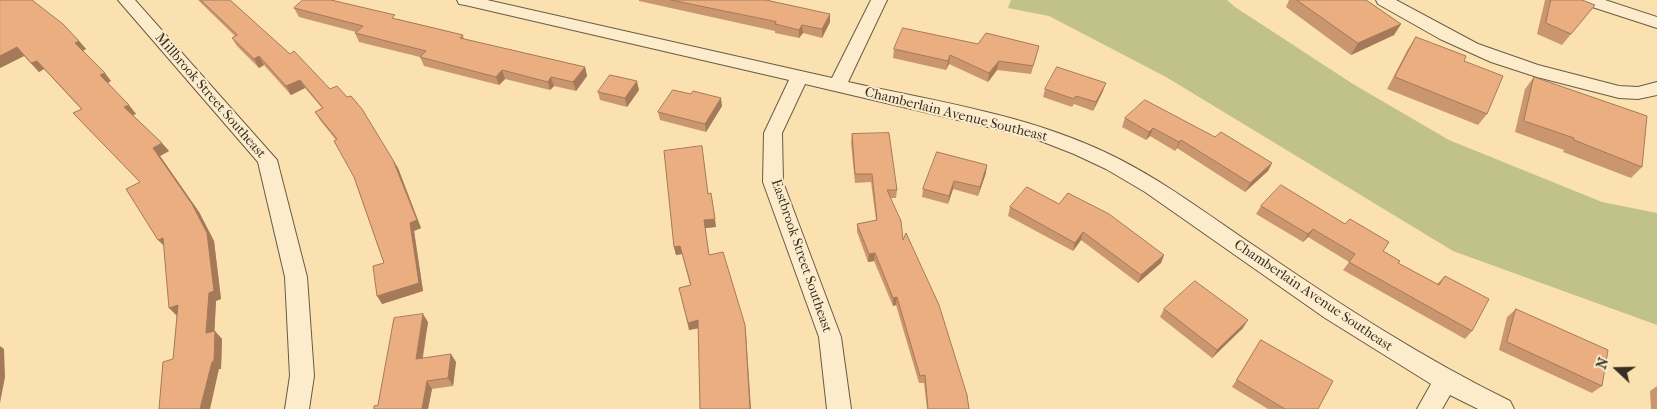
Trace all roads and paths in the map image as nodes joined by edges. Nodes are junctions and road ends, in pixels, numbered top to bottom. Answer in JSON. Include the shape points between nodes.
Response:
{"nodes":[{"id":1,"x":126,"y":0,"type":"edge"},
{"id":2,"x":464,"y":0,"type":"edge"},
{"id":3,"x":879,"y":0,"type":"edge"},
{"id":4,"x":1384,"y":0,"type":"edge"},
{"id":5,"x":1589,"y":0,"type":"edge"},
{"id":6,"x":1657,"y":23,"type":"edge"},
{"id":7,"x":799,"y":77,"type":"junction"},
{"id":8,"x":837,"y":86,"type":"junction"},
{"id":9,"x":1657,"y":88,"type":"edge"},
{"id":10,"x":1446,"y":381,"type":"junction"},
{"id":11,"x":297,"y":409,"type":"edge"},
{"id":12,"x":839,"y":409,"type":"edge"},
{"id":13,"x":1429,"y":409,"type":"edge"},
{"id":14,"x":1502,"y":409,"type":"edge"}],
"edges":[{"from":1,"to":11,"type":"street","name":"Millbrook Street Southeast","via":[[267,160],[296,277],[302,376]]},
{"from":2,"to":7,"type":"street","name":"Chamberlain Avenue Southeast"},
{"from":3,"to":8,"type":"street"},
{"from":4,"to":9,"type":"street","via":[[1484,53],[1534,71],[1614,91],[1639,94]]},
{"from":5,"to":6,"type":"street"},
{"from":7,"to":8,"type":"street","name":"Chamberlain Avenue Southeast"},
{"from":7,"to":12,"type":"street","name":"Eastbrook Street Southeast","via":[[773,133],[773,182],[830,337]]},
{"from":8,"to":10,"type":"street","name":"Chamberlain Avenue Southeast","via":[[1038,133],[1113,164],[1152,187],[1333,312]]},
{"from":10,"to":13,"type":"street"},
{"from":10,"to":14,"type":"street","name":"Chamberlain Avenue Southeast"}]}
